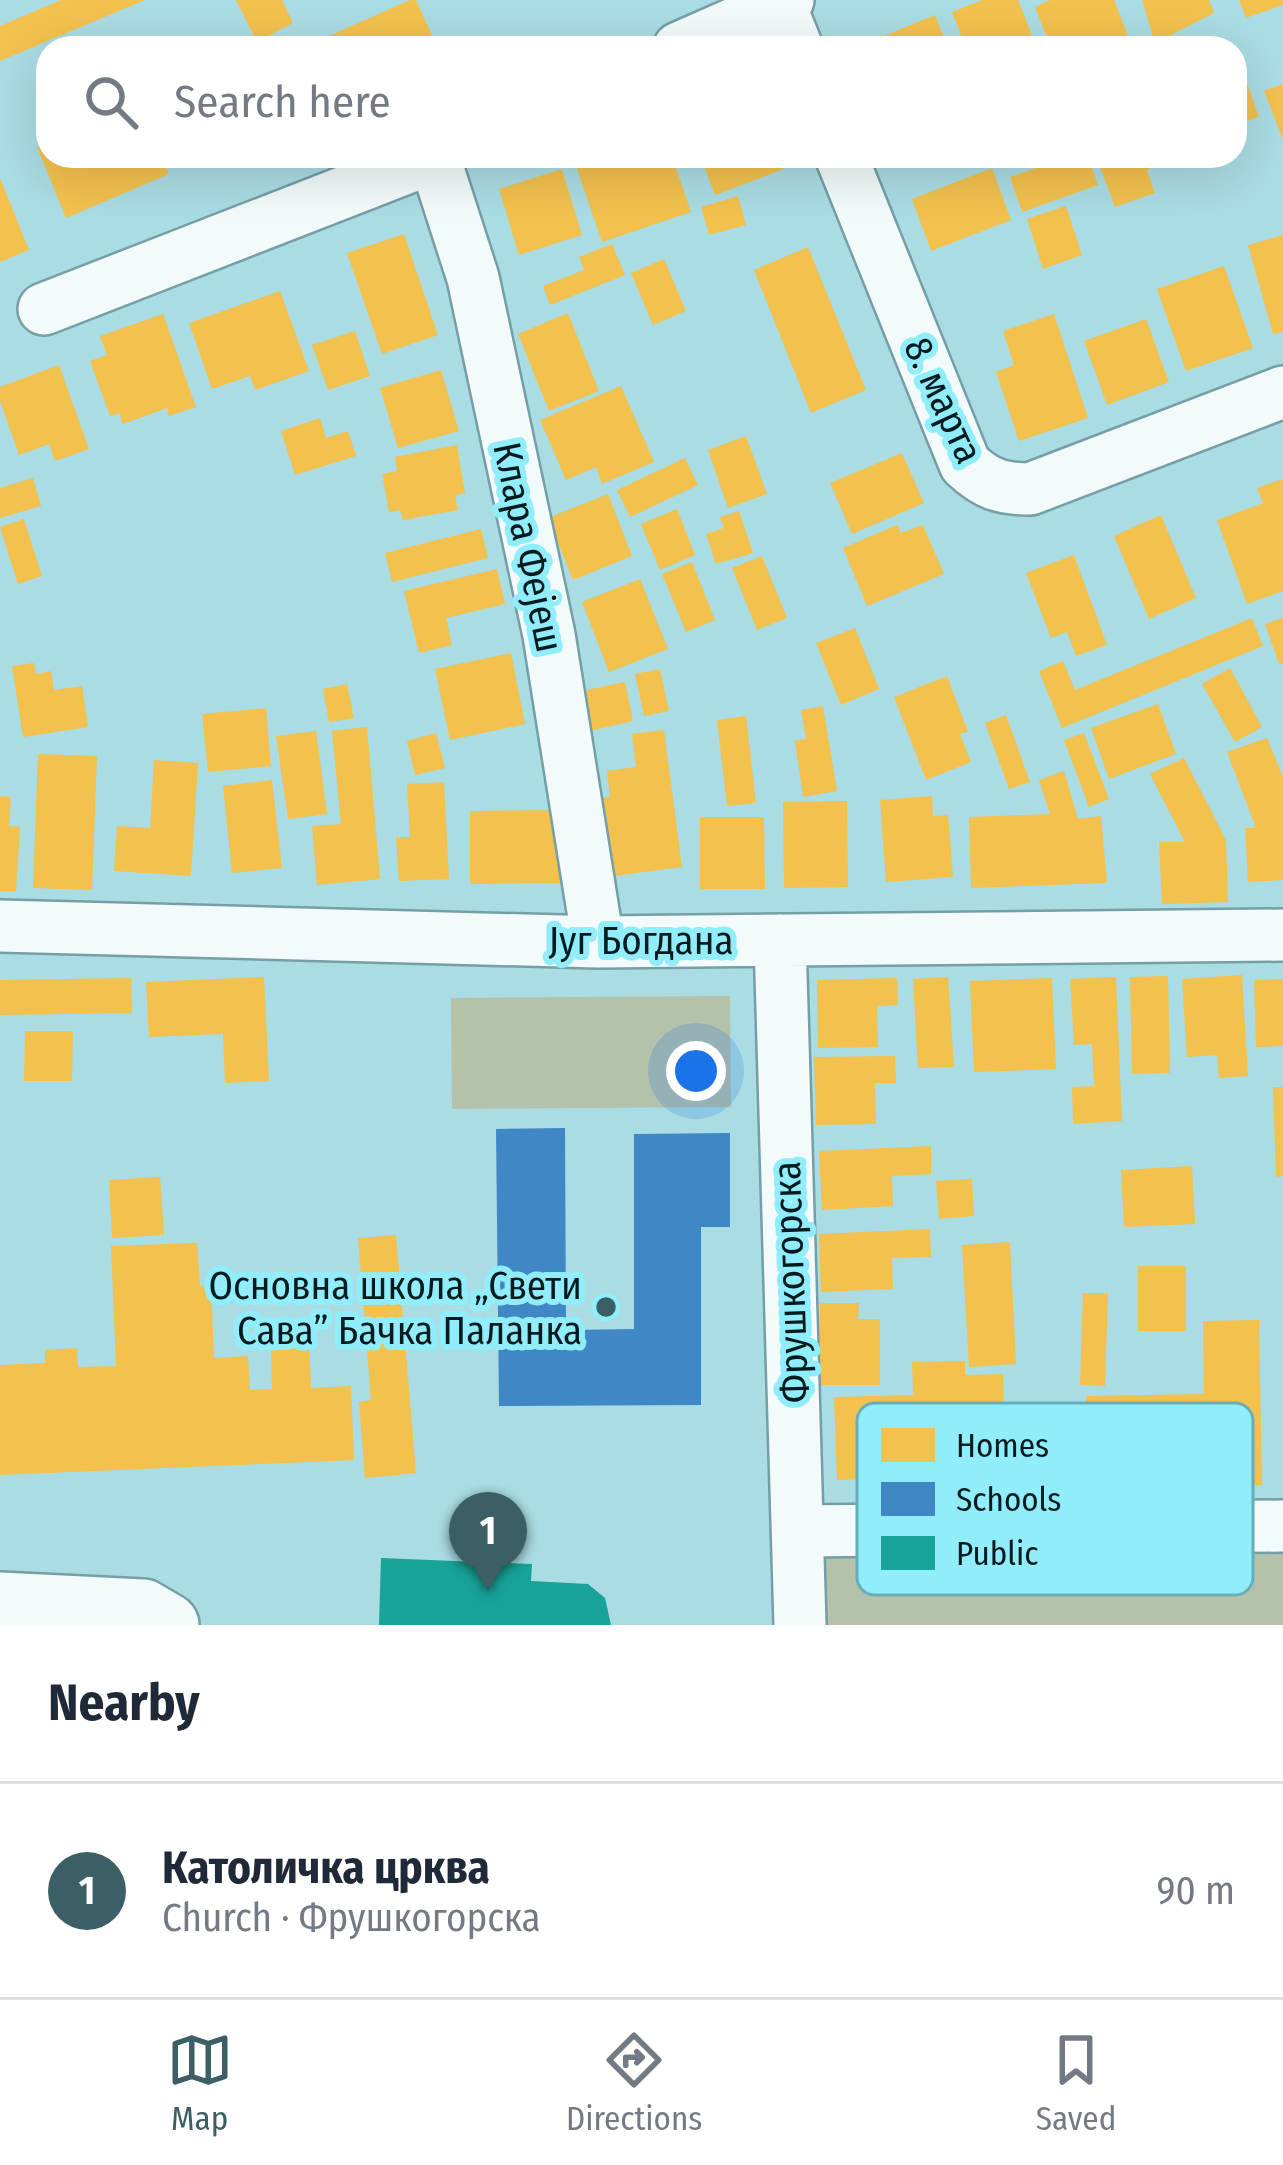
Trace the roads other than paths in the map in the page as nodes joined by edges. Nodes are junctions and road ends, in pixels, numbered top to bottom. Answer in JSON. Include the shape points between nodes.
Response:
{"nodes":[{"id":1,"x":788,"y":17,"type":"edge"},
{"id":2,"x":722,"y":36,"type":"edge"},
{"id":3,"x":408,"y":168,"type":"edge"},
{"id":4,"x":439,"y":168,"type":"edge"},
{"id":5,"x":846,"y":168,"type":"edge"},
{"id":6,"x":44,"y":309,"type":"dead end"},
{"id":7,"x":1283,"y":392,"type":"edge"},
{"id":8,"x":0,"y":926,"type":"edge"},
{"id":9,"x":1283,"y":935,"type":"edge"},
{"id":10,"x":780,"y":940,"type":"junction"},
{"id":11,"x":598,"y":941,"type":"junction"},
{"id":12,"x":1253,"y":1526,"type":"edge"},
{"id":13,"x":1283,"y":1526,"type":"edge"},
{"id":14,"x":857,"y":1530,"type":"edge"},
{"id":15,"x":798,"y":1531,"type":"junction"},
{"id":16,"x":0,"y":1604,"type":"edge"},
{"id":17,"x":167,"y":1625,"type":"edge"},
{"id":18,"x":800,"y":1625,"type":"edge"}],
"edges":[{"from":1,"to":2,"type":"street"},
{"from":3,"to":6,"type":"street"},
{"from":4,"to":11,"type":"street","name":"Клара Фејеш","via":[[472,278],[544,613]]},
{"from":5,"to":7,"type":"street","name":"8. марта","via":[[965,464],[982,481],[1030,489]]},
{"from":8,"to":11,"type":"street","name":"Југ Богдана"},
{"from":9,"to":10,"type":"street","name":"Југ Богдана"},
{"from":10,"to":11,"type":"street","name":"Југ Богдана"},
{"from":10,"to":15,"type":"street","name":"Фрушкогорска"},
{"from":12,"to":13,"type":"street"},
{"from":14,"to":15,"type":"street"},
{"from":15,"to":18,"type":"street","name":"Фрушкогорска"},
{"from":16,"to":17,"type":"street","via":[[143,1612]]}]}
